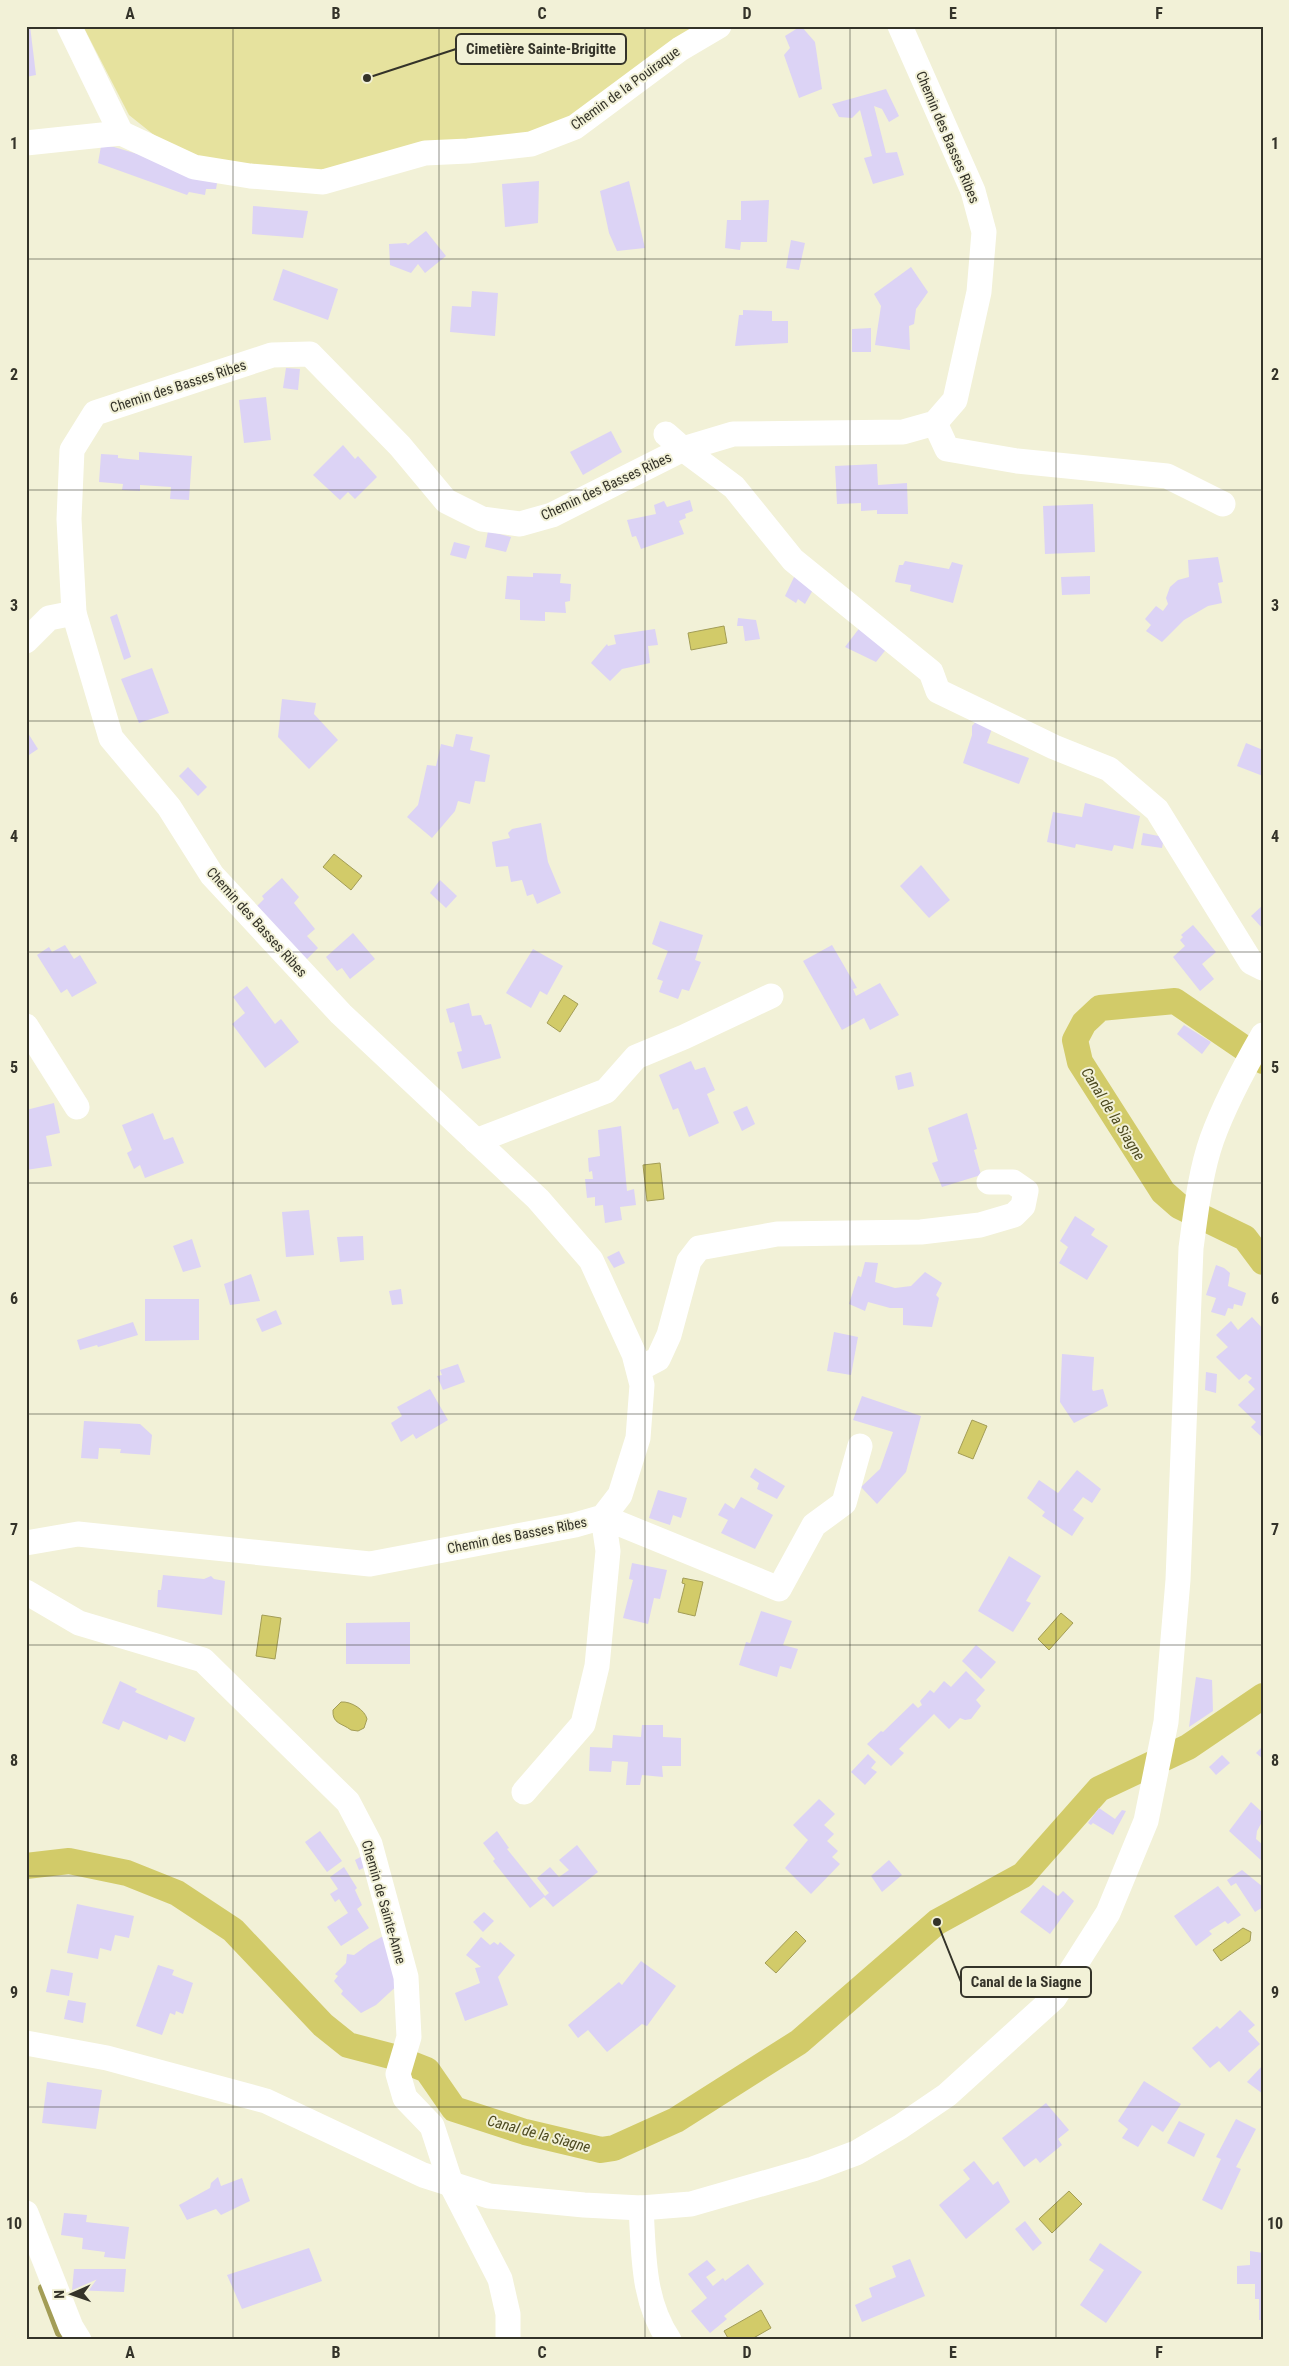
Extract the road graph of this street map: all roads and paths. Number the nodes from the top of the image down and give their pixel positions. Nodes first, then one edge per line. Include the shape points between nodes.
1 (69, 26) edge
2 (719, 26) edge
3 (900, 26) edge
4 (121, 133) junction
5 (26, 143) edge
6 (935, 423) junction
7 (675, 441) junction
8 (1223, 504) dead end
9 (74, 613) junction
10 (26, 641) edge
11 (1263, 968) edge
12 (771, 996) dead end
13 (26, 1026) edge
14 (1263, 1035) edge
15 (76, 1107) dead end
16 (476, 1140) junction
17 (989, 1182) dead end
18 (639, 1369) junction
19 (860, 1446) dead end
20 (603, 1517) junction
21 (26, 1543) edge
22 (26, 1592) edge
23 (524, 1792) dead end
24 (26, 2043) edge
25 (452, 2184) junction
26 (641, 2208) junction
27 (26, 2214) edge
28 (79, 2340) edge
29 (508, 2340) edge
30 (669, 2340) edge

1 - 4 street
2 - 4 street, Chemin de la Pouiraque via 680,49 575,127 530,144 468,152 425,153 323,182 194,167
3 - 6 street, Chemin des Basses Ribes via 973,191 984,232 978,292 956,400
4 - 5 street
6 - 7 street, Chemin des Basses Ribes via 903,432 733,434
6 - 8 street via 947,449 1018,462 1167,476
7 - 9 street, Chemin des Basses Ribes via 552,515 520,524 482,519 446,502 400,446 310,354 272,355 95,413 72,450 68,519
7 - 11 street via 734,487 793,560 931,672 938,691 1109,769 1157,810 1251,962
9 - 10 street via 49,618
9 - 16 street, Chemin des Basses Ribes via 111,738 169,807 212,875 341,1014
12 - 16 street via 636,1057 606,1091
13 - 15 street
14 - 26 street via 1212,1140 1198,1196 1191,1248 1178,1580 1166,1722 1146,1821 1108,1913 1054,1998 947,2095 900,2127 856,2153 813,2170 691,2204
16 - 18 street, Chemin des Basses Ribes via 538,1198 591,1260 623,1326
17 - 18 street via 1013,1182 1026,1191 1023,1206 1014,1215 980,1225 902,1233 777,1234 699,1248 689,1261 669,1335 658,1359
18 - 20 street, Chemin des Basses Ribes via 642,1385 638,1438 620,1495
19 - 20 street via 844,1503 814,1525 779,1589
20 - 21 street, Chemin des Basses Ribes via 370,1564 78,1534
20 - 23 street via 608,1551 598,1666 583,1724
22 - 25 street, Chemin de Sainte-Anne via 79,1623 203,1660 348,1802 370,1844 406,1977 409,2037 398,2074 405,2098 432,2126
24 - 25 street via 107,2058 266,2101 423,2175
25 - 26 street via 489,2196
25 - 29 street, Chemin de Sainte-Anne via 500,2279 508,2314
26 - 30 street via 645,2283 661,2328
27 - 28 street

